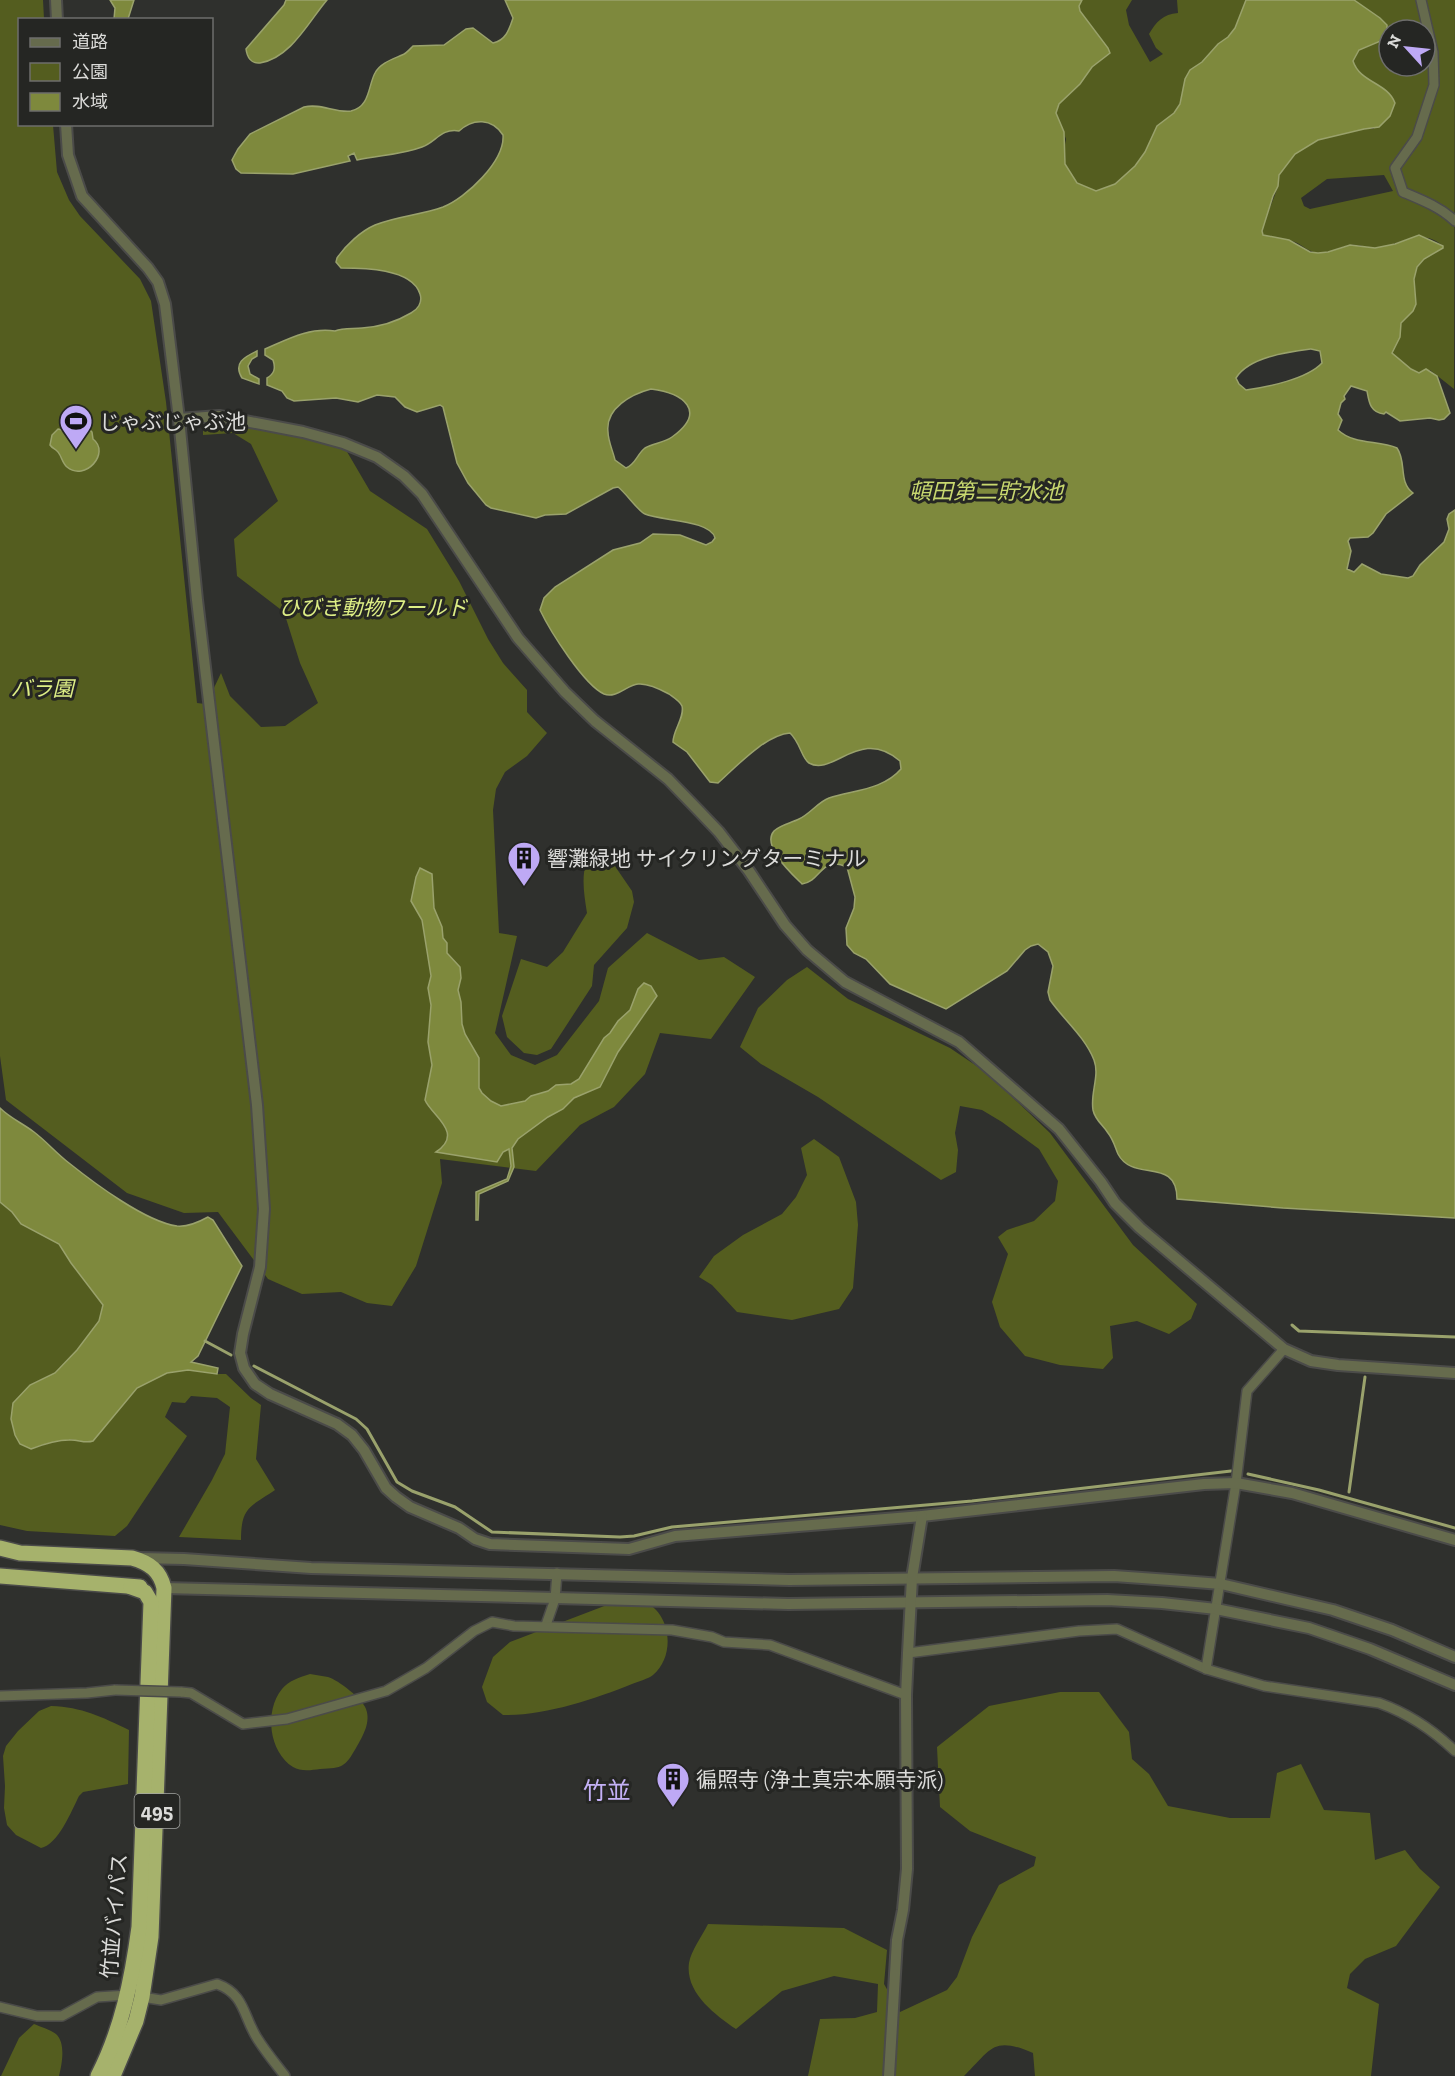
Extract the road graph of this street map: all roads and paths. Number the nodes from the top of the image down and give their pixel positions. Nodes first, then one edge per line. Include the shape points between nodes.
1 (56, 0) edge
2 (1420, 0) edge
3 (57, 18) edge
4 (66, 126) edge
5 (1455, 221) edge
6 (179, 419) junction
7 (1284, 1349) junction
8 (1455, 1373) edge
9 (1236, 1483) junction
10 (922, 1516) junction
11 (1455, 1540) edge
12 (0, 1548) edge
13 (132, 1558) junction
14 (170, 1559) junction
15 (158, 1571) junction
16 (557, 1573) junction
17 (0, 1576) edge
18 (912, 1578) junction
19 (1221, 1584) junction
20 (158, 1595) junction
21 (555, 1599) junction
22 (911, 1603) junction
23 (1216, 1609) junction
24 (546, 1625) junction
25 (908, 1653) junction
26 (1455, 1656) edge
27 (1206, 1669) junction
28 (1455, 1685) edge
29 (906, 1695) junction
30 (0, 1696) edge
31 (1455, 1751) edge
32 (135, 1996) junction
33 (0, 2007) edge
34 (98, 2076) edge
35 (114, 2076) edge
36 (285, 2076) edge
37 (889, 2076) edge

1 - 3 street
2 - 5 street via 1433,52 1434,85 1418,138 1395,168 1403,192 1431,204
4 - 6 street via 68,155 82,196 158,282 165,304
6 - 7 street via 219,416 303,432 376,457 404,476 422,494 518,638 595,721 668,779 719,832 807,950 845,982 959,1042 1059,1129 1115,1203 1140,1228
6 - 10 street via 196,600 257,1105 264,1209 260,1267 240,1353 244,1368 255,1384 270,1394 337,1424 352,1435 396,1497 490,1544 629,1549 675,1536
7 - 8 street via 1311,1361 1338,1365
7 - 9 street via 1247,1391
9 - 10 street
9 - 11 street via 1292,1493
9 - 19 street
10 - 18 street
12 - 13 highway via 20,1553
13 - 14 street
13 - 15 highway
14 - 15 street
14 - 16 street via 311,1568
15 - 20 highway, 竹並バイパス / 495
16 - 18 street via 789,1580
16 - 21 street
17 - 20 highway via 131,1587
18 - 19 street via 1114,1576
18 - 22 street
19 - 23 street
19 - 26 street via 1334,1610
20 - 21 street via 183,1589
20 - 32 highway, 竹並バイパス / 495 via 155,1887 151,1937
21 - 22 street
21 - 24 street
22 - 23 street via 1107,1599
22 - 25 street
23 - 27 street
23 - 28 street via 1308,1628
24 - 29 street via 672,1629 724,1642 770,1644
24 - 30 street, bridge via 492,1622 386,1691 287,1719 243,1724 191,1693 181,1692 115,1690
25 - 27 street via 1118,1629
25 - 29 street
27 - 31 street via 1264,1686 1379,1703 1410,1717
29 - 37 street via 907,1869 897,1940
32 - 33 street via 97,1997 62,2016 38,2016
32 - 34 highway, 竹並バイパス / 495
32 - 35 highway, 竹並バイパス / 495 via 126,2048
32 - 36 street via 161,2000 217,1984 225,1987 235,1994 256,2037

